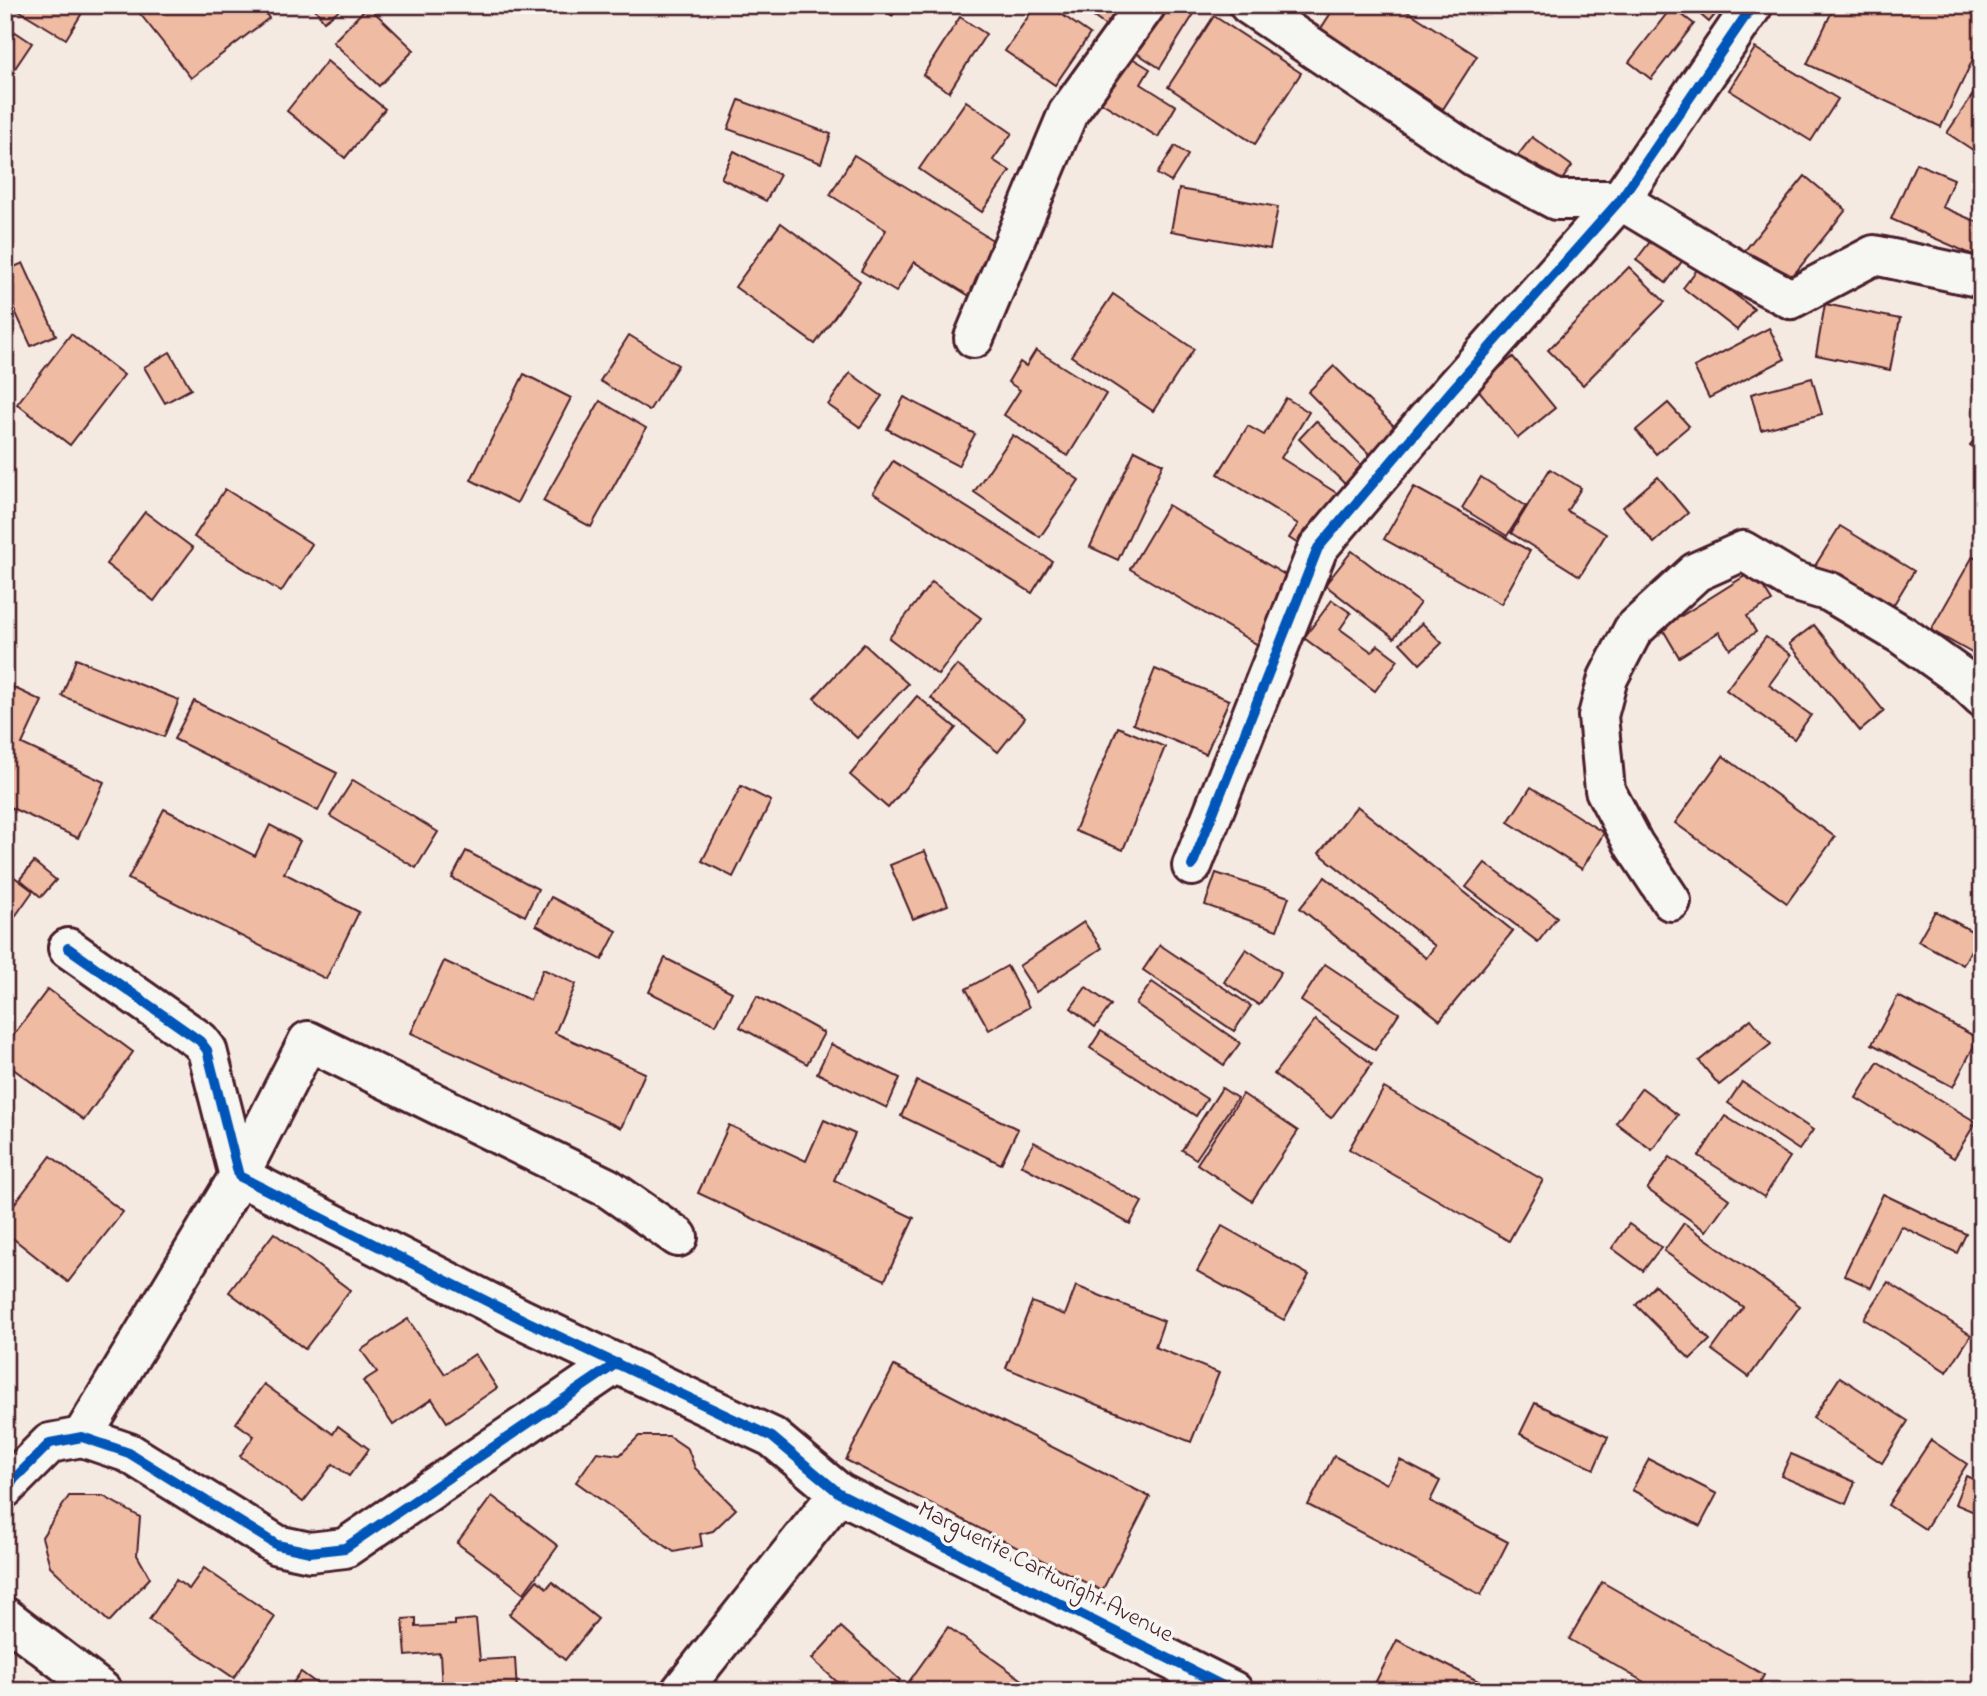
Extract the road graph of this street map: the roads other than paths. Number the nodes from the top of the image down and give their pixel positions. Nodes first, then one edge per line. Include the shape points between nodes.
1 (1146, 5) edge
2 (1249, 5) edge
3 (1753, 5) edge
4 (1620, 201) junction
5 (1982, 278) edge
6 (974, 338) dead end
7 (1982, 697) edge
8 (1192, 866) dead end
9 (1671, 901) dead end
10 (68, 948) dead end
11 (239, 1176) junction
12 (678, 1237) dead end
13 (617, 1363) junction
14 (82, 1437) junction
15 (5, 1488) edge
16 (839, 1493) junction
17 (5, 1617) edge
18 (102, 1691) edge
19 (681, 1691) edge
20 (1233, 1691) edge

1 - 6 street via 1068,113
2 - 4 street via 1475,158 1556,200
3 - 4 street
4 - 5 street via 1791,299 1874,255
4 - 8 street via 1318,548
7 - 9 street via 1902,635 1830,592 1793,581 1743,551 1696,572 1633,630 1608,678 1598,716 1605,790
10 - 11 street via 207,1050
11 - 12 street via 307,1041 608,1188
11 - 13 street, Marguerite Cartwright Avenue
11 - 14 street
13 - 14 street via 345,1548 310,1552 277,1545 129,1453
13 - 16 street, Marguerite Cartwright Avenue via 772,1437
14 - 15 street via 50,1443
16 - 19 street
16 - 20 street, Marguerite Cartwright Avenue
17 - 18 street

